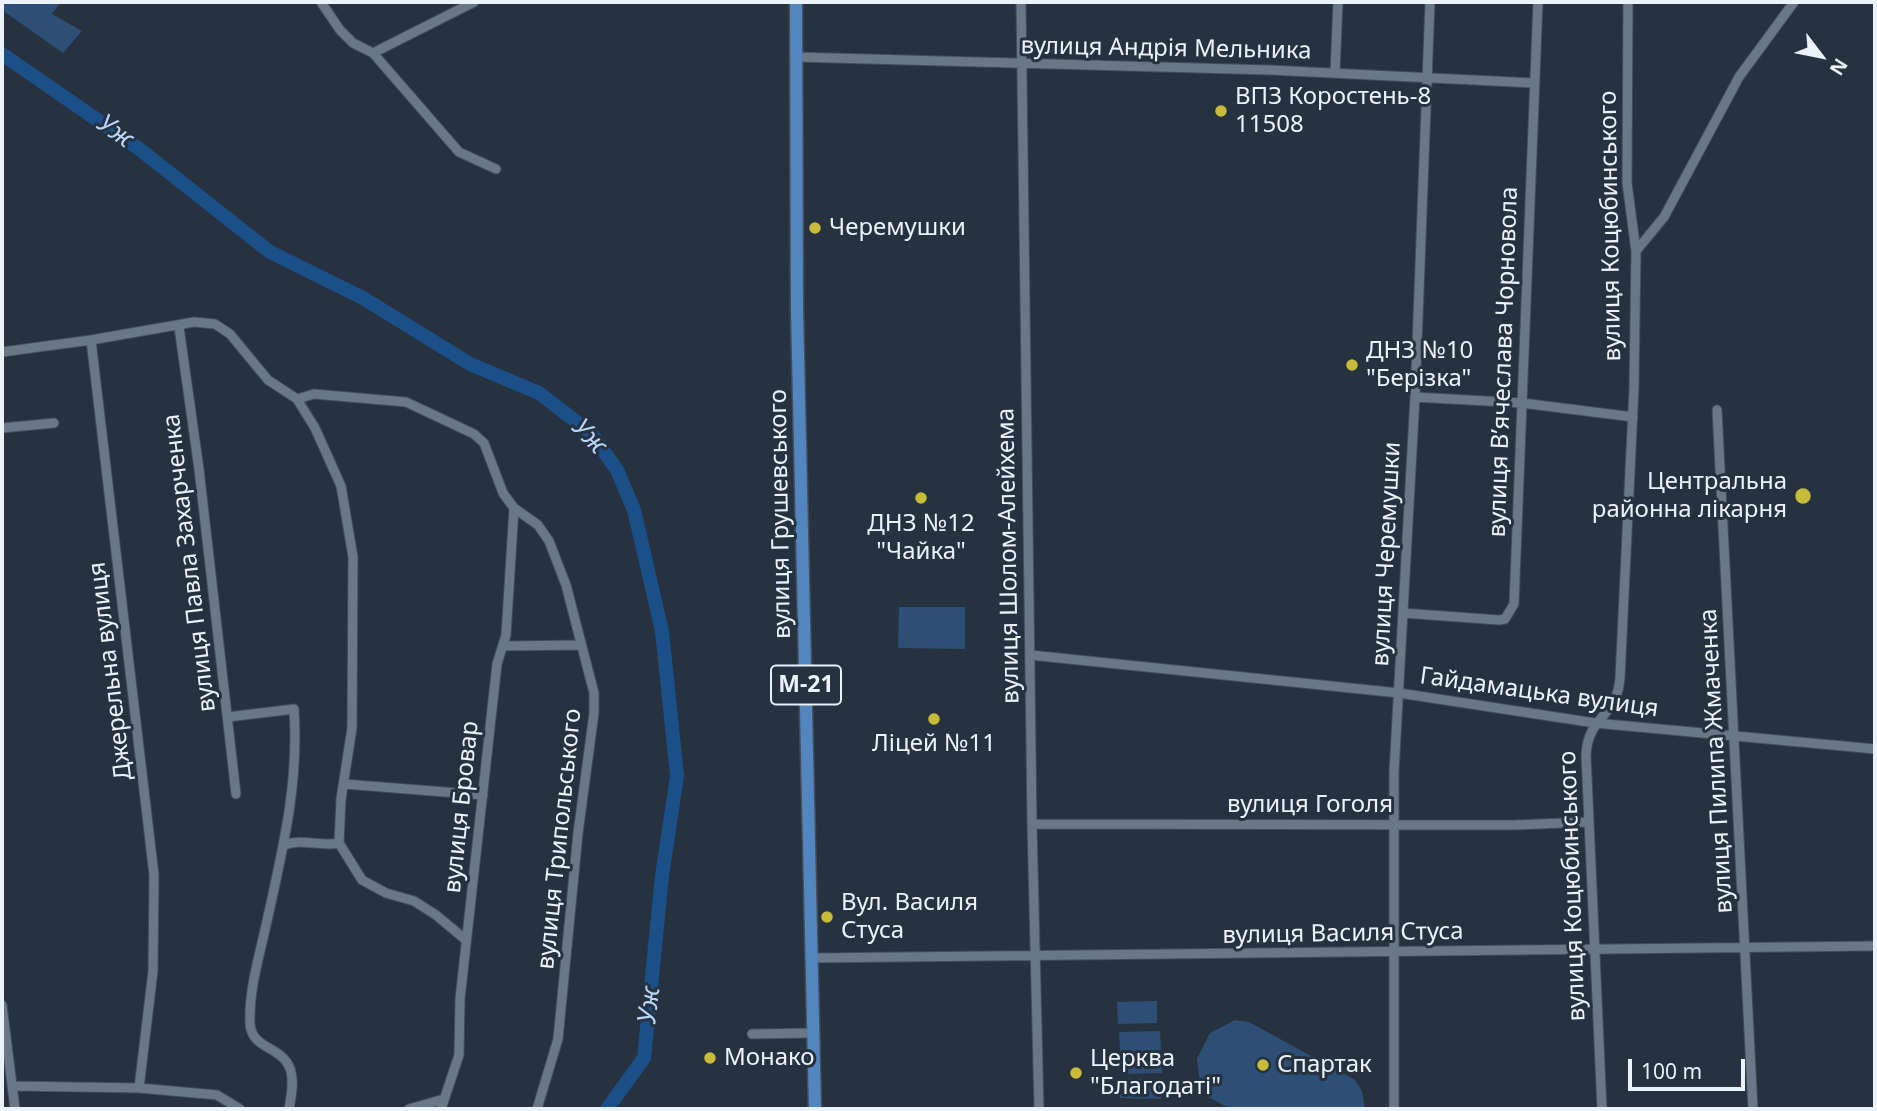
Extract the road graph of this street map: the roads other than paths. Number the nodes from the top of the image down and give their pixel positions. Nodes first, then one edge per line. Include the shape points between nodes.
1 (321, 2) edge
2 (474, 2) edge
3 (796, 2) edge
4 (1021, 2) edge
5 (1338, 2) edge
6 (1430, 2) edge
7 (1538, 2) edge
8 (1628, 2) edge
9 (1794, 2) edge
10 (373, 53) junction
11 (796, 57) junction
12 (1022, 65) junction
13 (1335, 73) junction
14 (1427, 78) junction
15 (1534, 83) junction
16 (496, 169) dead end
17 (1636, 251) junction
18 (179, 327) junction
19 (92, 340) junction
20 (2, 352) edge
21 (1415, 397) junction
22 (297, 399) junction
23 (1522, 403) junction
24 (1717, 410) dead end
25 (1633, 417) junction
26 (54, 423) dead end
27 (2, 428) edge
28 (514, 508) junction
29 (1403, 613) junction
30 (581, 645) junction
31 (503, 646) junction
32 (1030, 654) junction
33 (1398, 693) junction
34 (228, 717) junction
35 (1595, 723) junction
36 (1736, 737) junction
37 (1875, 749) edge
38 (344, 784) junction
39 (236, 794) dead end
40 (483, 795) junction
41 (1588, 822) junction
42 (1032, 824) junction
43 (1393, 825) junction
44 (339, 843) junction
45 (284, 845) junction
46 (466, 940) junction
47 (1875, 946) edge
48 (1745, 949) junction
49 (1593, 950) junction
50 (1396, 952) junction
51 (1034, 957) junction
52 (811, 958) junction
53 (2, 1005) edge
54 (813, 1033) junction
55 (752, 1034) dead end
56 (5, 1052) edge
57 (12, 1086) junction
58 (139, 1088) junction
59 (444, 1099) junction
60 (15, 1109) edge
61 (240, 1109) edge
62 (289, 1109) edge
63 (409, 1109) edge
64 (442, 1109) edge
65 (537, 1109) edge
66 (815, 1109) edge
67 (1039, 1109) edge
68 (1394, 1109) edge
69 (1602, 1109) edge
70 (1753, 1109) edge

1 - 10 street via 353,43
2 - 10 street
3 - 11 highway, вулиця Грушевського / М-21
4 - 12 street, вулиця Шолом-Алейхема
5 - 13 street
6 - 14 street, вулиця Черемушки
7 - 15 street, вулиця Вʼячеслава Чорновола
8 - 17 street, вулиця Коцюбинського via 1627,183
9 - 17 street via 1739,77 1664,217
10 - 16 street via 459,152
11 - 12 street, вулиця Андрія Мельника
11 - 52 highway, вулиця Грушевського / М-21
12 - 13 street, вулиця Андрія Мельника
12 - 32 street, вулиця Шолом-Алейхема
13 - 14 street, вулиця Андрія Мельника
14 - 15 street, вулиця Андрія Мельника
14 - 21 street, вулиця Черемушки
15 - 23 street, вулиця Вʼячеслава Чорновола
17 - 25 street, вулиця Коцюбинського
18 - 19 street
18 - 22 street via 205,322 223,328 268,380
18 - 34 street, вулиця Павла Захарченка
19 - 20 street
19 - 58 street, Джерельна вулиця via 154,875 153,971
21 - 23 street
21 - 29 street, вулиця Черемушки
22 - 28 street via 314,394 418,405 484,443 503,494
22 - 38 street via 316,428 341,486 350,529 355,601 352,728
23 - 25 street
23 - 29 street, вулиця Вʼячеслава Чорновола via 1511,612 1499,620
24 - 36 street, вулиця Пилипа Жмаченка
25 - 35 street, вулиця Коцюбинського via 1619,687 1613,707
26 - 27 street
28 - 30 street, вулиця Трипольського via 538,525 549,541
28 - 31 street, вулиця Бровар
29 - 33 street, вулиця Черемушки
30 - 31 street
30 - 65 street, вулиця Трипольського via 594,693 594,712 558,1040
31 - 40 street, вулиця Бровар via 497,664
32 - 33 street, Гайдамацька вулиця
32 - 42 street, вулиця Шолом-Алейхема
33 - 35 street, Гайдамацька вулиця
33 - 43 street, вулиця Черемушки
34 - 39 street, вулиця Павла Захарченка
34 - 45 street via 294,709 296,763
35 - 36 street, Гайдамацька вулиця
35 - 41 street, вулиця Коцюбинського via 1587,738
36 - 37 street, Гайдамацька вулиця
36 - 48 street, вулиця Пилипа Жмаченка
38 - 40 street
38 - 44 street
40 - 46 street, вулиця Бровар
41 - 43 street, вулиця Гоголя
41 - 49 street, вулиця Коцюбинського
42 - 43 street, вулиця Гоголя
42 - 51 street, вулиця Шолом-Алейхема
43 - 50 street, вулиця Черемушки
44 - 45 street via 325,846 294,841
44 - 46 street via 362,880 414,901
45 - 62 street via 253,984 250,1030 256,1041 288,1063
46 - 59 street, вулиця Бровар via 459,1055
47 - 48 street, вулиця Василя Стуса
48 - 49 street, вулиця Василя Стуса
48 - 70 street, вулиця Пилипа Жмаченка
49 - 50 street, вулиця Василя Стуса
49 - 69 street, вулиця Коцюбинського
50 - 51 street, вулиця Василя Стуса
50 - 68 street, вулиця Черемушки
51 - 52 street, вулиця Василя Стуса
51 - 67 street, вулиця Шолом-Алейхема
52 - 54 highway, вулиця Грушевського / М-21
53 - 56 street
54 - 55 street
54 - 66 highway, вулиця Грушевського / М-21
56 - 57 street
57 - 58 street
57 - 60 street
58 - 61 street via 217,1095
59 - 63 street
59 - 64 street, вулиця Бровар

